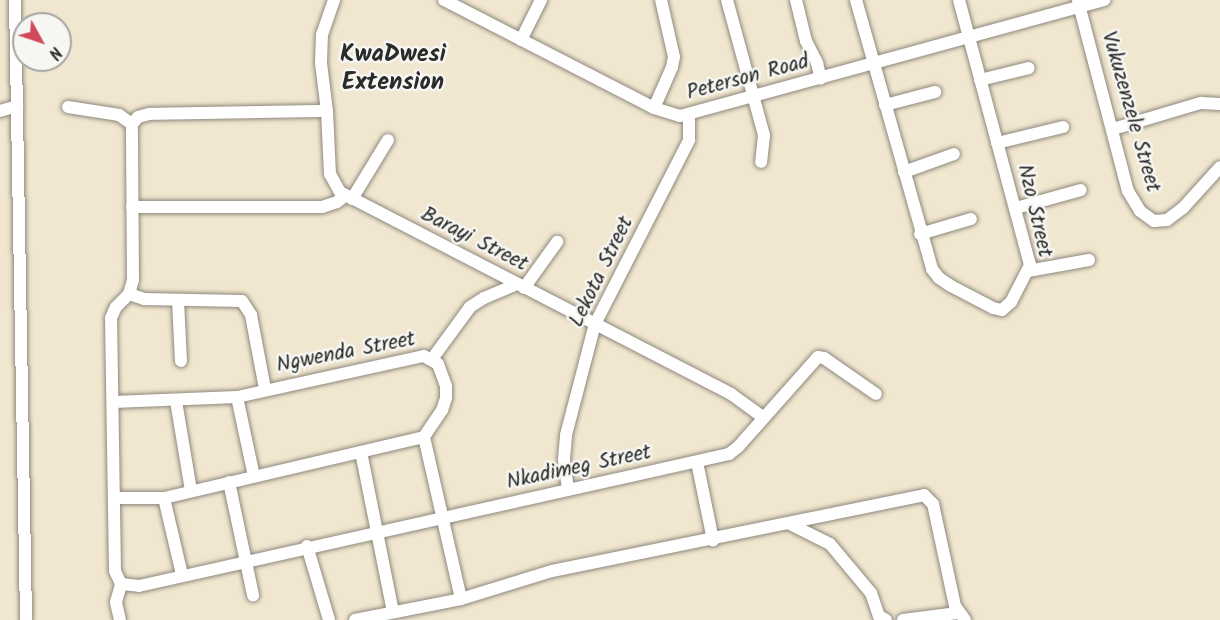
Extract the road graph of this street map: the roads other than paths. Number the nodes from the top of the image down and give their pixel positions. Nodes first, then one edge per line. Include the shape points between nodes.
1 (15, 0) edge
2 (334, 0) edge
3 (444, 0) edge
4 (541, 0) edge
5 (662, 0) edge
6 (727, 0) edge
7 (796, 0) edge
8 (856, 0) edge
9 (959, 0) edge
10 (1104, 0) edge
11 (1079, 4) edge
12 (969, 38) junction
13 (521, 40) junction
14 (874, 65) junction
15 (1029, 68) dead end
16 (821, 79) junction
17 (980, 80) junction
18 (934, 92) dead end
19 (754, 96) junction
20 (1220, 104) edge
21 (885, 105) junction
22 (17, 106) junction
23 (68, 108) dead end
24 (654, 108) junction
25 (0, 111) edge
26 (327, 111) junction
27 (689, 116) junction
28 (132, 124) junction
29 (1063, 127) dead end
30 (1113, 129) junction
31 (388, 140) dead end
32 (997, 143) junction
33 (954, 154) dead end
34 (761, 162) dead end
35 (1220, 167) edge
36 (904, 172) junction
37 (1081, 190) dead end
38 (349, 197) junction
39 (132, 207) junction
40 (1016, 208) junction
41 (971, 219) dead end
42 (920, 234) junction
43 (557, 242) dead end
44 (1089, 260) dead end
45 (1028, 271) junction
46 (521, 286) junction
47 (129, 294) junction
48 (178, 300) junction
49 (594, 324) junction
50 (432, 359) junction
51 (181, 361) dead end
52 (265, 389) junction
53 (876, 394) dead end
54 (237, 396) junction
55 (176, 401) junction
56 (113, 402) junction
57 (763, 417) junction
58 (424, 437) junction
59 (361, 452) junction
60 (697, 462) junction
61 (254, 476) junction
62 (229, 482) junction
63 (568, 489) junction
64 (191, 491) junction
65 (114, 498) junction
66 (164, 498) junction
67 (442, 518) junction
68 (790, 524) junction
69 (376, 532) junction
70 (713, 540) junction
71 (307, 546) junction
72 (246, 561) junction
73 (182, 575) junction
74 (121, 584) junction
75 (253, 595) dead end
76 (461, 599) junction
77 (393, 612) junction
78 (961, 616) edge
79 (26, 620) edge
80 (120, 620) edge
81 (330, 620) edge
82 (356, 620) edge
83 (886, 620) edge
84 (903, 620) edge

1 - 22 street
2 - 26 street via 322,34
3 - 13 street, Peterson Road
4 - 13 street
5 - 24 street via 674,57
6 - 19 street
7 - 16 street
8 - 14 street, Nzo Street
9 - 12 street, Nzo Street
10 - 11 street, Peterson Road
11 - 12 street, Peterson Road
11 - 30 street, Vukuzenzele Street
12 - 14 street, Peterson Road
12 - 17 street, Nzo Street
13 - 24 street, Peterson Road
14 - 16 street, Peterson Road
14 - 21 street, Nzo Street
15 - 17 street
16 - 19 street, Peterson Road
17 - 32 street, Nzo Street
18 - 21 street
19 - 27 street, Peterson Road
19 - 34 street via 765,141
20 - 30 street via 1201,103
21 - 36 street, Nzo Street
22 - 25 street
22 - 79 street
23 - 28 street via 118,115
24 - 27 street, Peterson Road via 669,115
26 - 28 street via 149,114
26 - 38 street via 330,174 336,188
27 - 49 street, Lekota Street via 689,140
28 - 39 street
29 - 32 street
30 - 35 street, Vukuzenzele Street via 1128,191 1149,218 1162,222 1176,214
31 - 38 street
32 - 40 street, Nzo Street
33 - 36 street
36 - 42 street, Nzo Street
37 - 40 street
38 - 39 street via 322,207
38 - 46 street, Barayi Street
39 - 47 street via 133,280
40 - 45 street, Nzo Street via 1029,260
41 - 42 street
42 - 45 street, Nzo Street via 935,274 993,308 1002,310 1009,306
43 - 46 street
44 - 45 street
46 - 49 street, Barayi Street
46 - 50 street via 470,307
47 - 48 street via 144,299
47 - 56 street via 111,318
48 - 51 street
48 - 52 street via 237,299 245,304 254,327
49 - 57 street, Barayi Street via 730,394
49 - 63 street, Lekota Street via 566,435
50 - 52 street, Ngwenda Street via 411,357
50 - 58 street, Ngwenda Street via 443,373 446,398
52 - 54 street, Ngwenda Street
53 - 57 street, Nkadimeg Street via 818,357
54 - 55 street, Ngwenda Street
54 - 61 street
55 - 56 street, Ngwenda Street
55 - 64 street
56 - 65 street
57 - 60 street, Nkadimeg Street via 734,451
58 - 59 street
58 - 67 street
59 - 61 street
59 - 69 street
60 - 63 street, Nkadimeg Street
60 - 70 street
61 - 62 street
62 - 64 street
62 - 72 street
63 - 67 street, Nkadimeg Street
64 - 66 street
65 - 66 street
65 - 74 street via 116,577
66 - 73 street
67 - 69 street, Nkadimeg Street
67 - 76 street
68 - 70 street
68 - 78 street via 924,495 933,504
68 - 83 street via 830,544 871,593 879,616
69 - 71 street, Nkadimeg Street
69 - 77 street
70 - 76 street via 552,571
71 - 72 street, Nkadimeg Street
71 - 81 street
72 - 73 street, Nkadimeg Street
72 - 75 street
73 - 74 street, Nkadimeg Street via 139,586
74 - 80 street via 116,602
76 - 77 street
77 - 82 street
78 - 84 street

